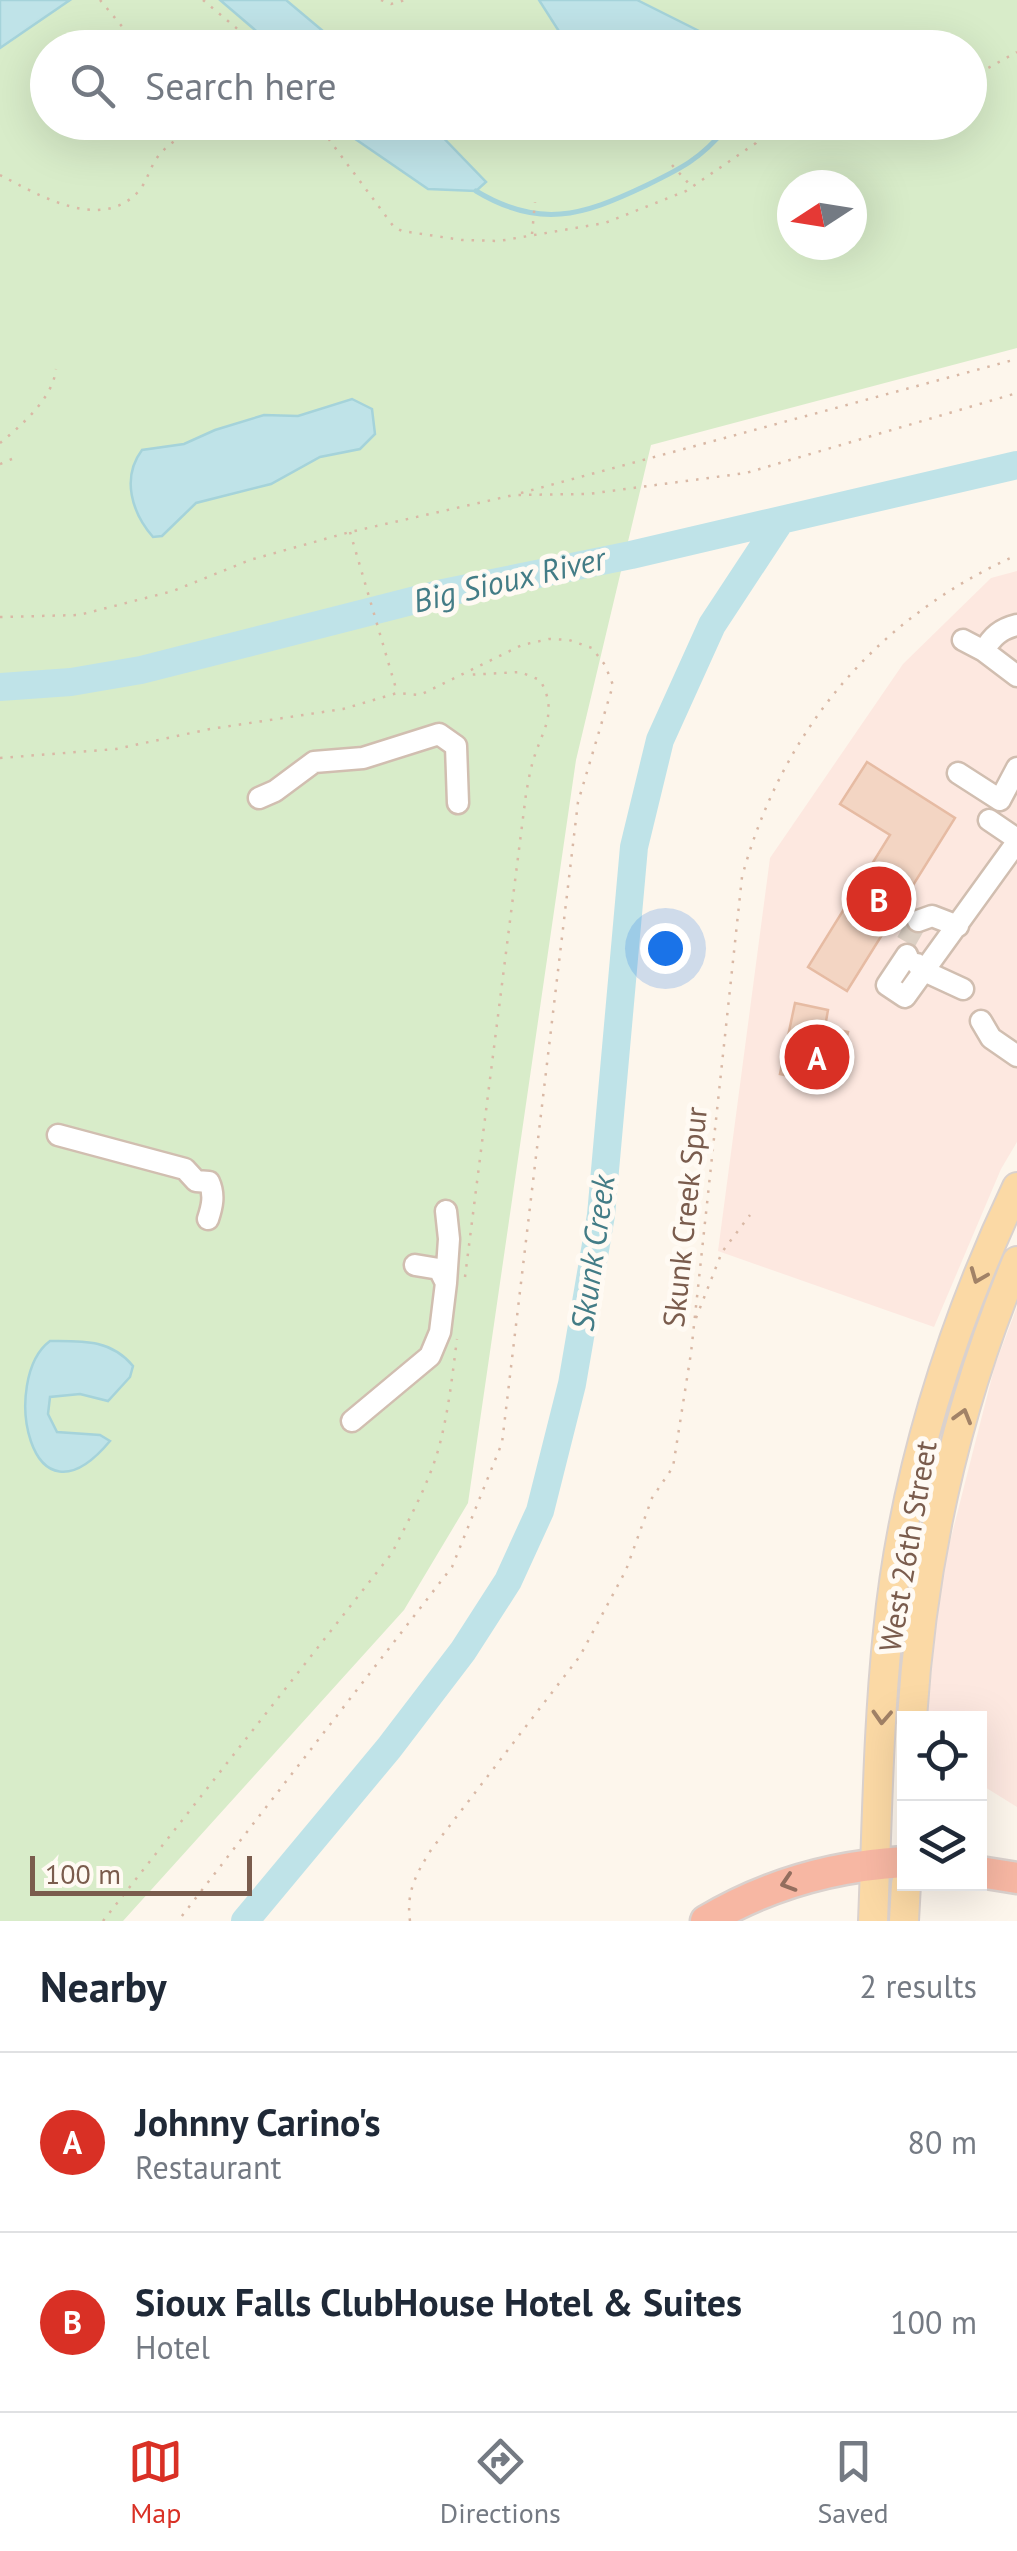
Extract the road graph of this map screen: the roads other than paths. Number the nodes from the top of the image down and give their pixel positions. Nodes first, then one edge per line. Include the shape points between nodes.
1 (1017, 625) edge
2 (962, 640) dead end
3 (984, 651) junction
4 (1017, 676) edge
5 (1017, 768) edge
6 (958, 774) dead end
7 (259, 798) dead end
8 (458, 802) dead end
9 (989, 820) dead end
10 (1017, 841) edge
11 (918, 921) dead end
12 (958, 926) junction
13 (924, 971) junction
14 (963, 989) dead end
15 (981, 1021) dead end
16 (1017, 1056) edge
17 (58, 1135) dead end
18 (1017, 1187) edge
19 (446, 1210) dead end
20 (208, 1219) dead end
21 (1017, 1261) edge
22 (415, 1265) dead end
23 (455, 1286) junction
24 (352, 1422) dead end
25 (912, 1711) edge
26 (890, 1863) edge
27 (987, 1873) edge
28 (1017, 1878) edge
29 (906, 1891) edge
30 (706, 1921) edge
31 (873, 1921) edge
32 (904, 1921) edge

1 - 3 lane via 1004,628
2 - 3 lane
3 - 4 lane
5 - 6 lane via 1000,800
7 - 8 lane via 314,762 364,758 439,734 456,746
9 - 10 lane
10 - 12 lane
11 - 12 lane via 932,916
12 - 13 lane
13 - 13 lane via 906,997 887,984 906,948
13 - 14 lane
15 - 16 lane via 991,1038
17 - 20 lane via 185,1168 212,1190
18 -> 26 main road, West 26th Street via 956,1334 902,1537 888,1629
19 - 23 lane
25 -> 21 main road, West 26th Street via 918,1632 943,1494 980,1360
22 - 23 lane via 439,1269
23 - 24 lane via 430,1356
26 -> 30 highway via 777,1886
26 - 31 main road, West 26th Street
27 - 28 highway
29 - 32 main road

